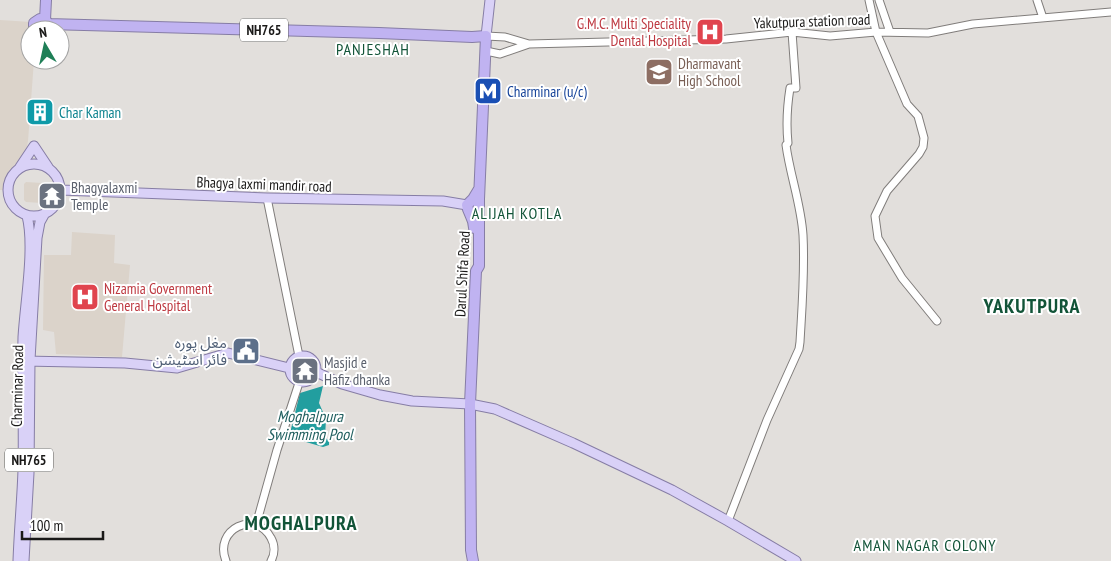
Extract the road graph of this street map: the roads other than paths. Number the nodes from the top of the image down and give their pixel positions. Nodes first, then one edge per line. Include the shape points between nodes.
1 (40, 0) edge
2 (46, 0) edge
3 (486, 0) edge
4 (490, 0) edge
5 (869, 0) edge
6 (879, 0) edge
7 (1037, 0) edge
8 (883, 12) junction
9 (1111, 12) edge
10 (872, 14) junction
11 (1043, 18) junction
12 (45, 20) edge
13 (46, 20) edge
14 (70, 24) edge
15 (792, 32) junction
16 (876, 32) junction
17 (890, 32) junction
18 (486, 33) junction
19 (472, 37) junction
20 (529, 44) junction
21 (486, 51) junction
22 (48, 168) junction
23 (18, 169) junction
24 (480, 187) junction
25 (61, 190) junction
26 (267, 198) junction
27 (470, 202) junction
28 (45, 213) junction
29 (27, 216) junction
30 (476, 271) junction
31 (937, 321) dead end
32 (299, 356) junction
33 (26, 360) junction
34 (289, 368) junction
35 (316, 372) junction
36 (299, 382) junction
37 (470, 404) junction
38 (728, 521) junction
39 (256, 525) junction
40 (471, 550) junction
41 (18, 561) edge
42 (24, 561) edge
43 (226, 561) edge
44 (271, 561) edge
45 (468, 561) edge
46 (473, 561) edge
47 (796, 561) edge

1 - 12 highway
2 - 13 highway
3 - 18 main road
4 - 18 main road, Darul Shifa Road
5 - 10 street
6 - 8 street
7 - 11 street
8 - 10 street
8 - 17 street
9 - 11 street, Yakutpura station road
10 - 16 street
11 - 17 street, Yakutpura station road via 973,24 928,33
14 - 19 highway, NH765
15 - 16 street, Yakutpura station road via 830,36
15 - 20 street, Yakutpura station road via 726,39
15 - 38 street via 796,88 790,88 786,145 803,235 800,342
16 - 17 street, Yakutpura station road
16 - 31 street via 907,104 918,116 924,138 919,154 887,191 876,216 878,238 902,278
18 - 19 highway, NH765
18 - 20 street
18 - 21 highway, Darul Shifa Road
19 - 21 highway
20 - 21 street, Yakutpura station road via 500,54
21 - 24 highway, Darul Shifa Road
22 - 23 main road via 32,164
22 - 23 main road via 34,146
22 - 25 main road via 56,176
23 - 29 main road via 12,177 9,198
24 - 27 highway
24 - 30 highway, Darul Shifa Road via 479,266
25 - 26 main road, Bhagya laxmi mandir road
25 - 28 main road via 54,208
26 - 27 main road, Bhagya laxmi mandir road
26 - 32 street
27 - 30 highway via 468,210 474,220
28 - 29 main road
28 - 33 main road, Charminar Road via 37,238
29 - 33 main road, Charminar Road
30 - 37 highway, Darul Shifa Road
32 - 34 main road
32 - 35 main road via 314,361
33 - 34 main road via 178,368 228,353
33 - 41 main road, Charminar Road / NH765
33 - 42 main road, Charminar Road / NH765 via 30,472
34 - 36 main road via 292,378
35 - 36 main road via 311,380
35 - 37 main road via 380,396 412,402
36 - 39 street
37 - 38 main road via 496,409 573,443 672,490
37 - 40 highway, Darul Shifa Road
38 - 47 main road
39 - 43 street via 242,525 230,533 224,546
39 - 44 street via 273,541
40 - 45 highway, Darul Shifa Road
40 - 46 highway, Darul Shifa Road

